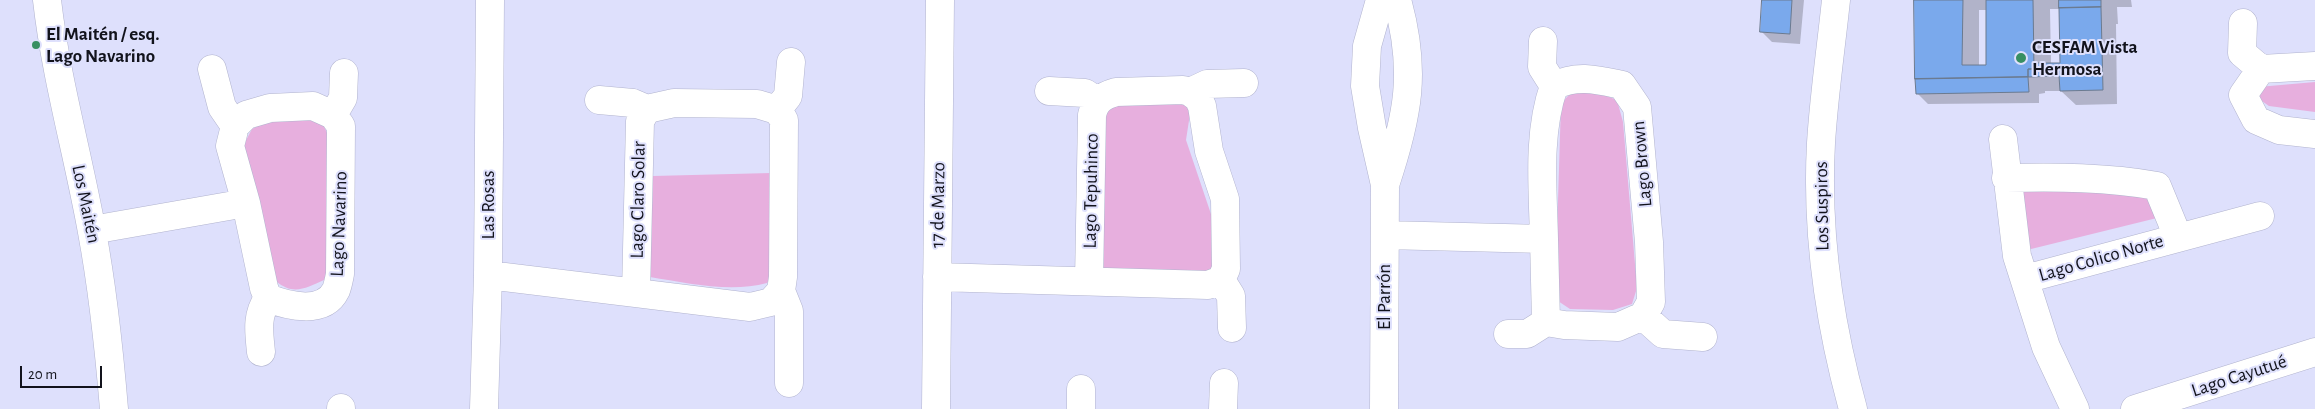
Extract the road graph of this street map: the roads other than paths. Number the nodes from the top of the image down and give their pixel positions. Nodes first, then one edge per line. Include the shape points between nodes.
1 (47, 0) edge
2 (490, 0) edge
3 (940, 0) edge
4 (1380, 0) edge
5 (1397, 0) edge
6 (1836, 0) edge
7 (2244, 23) dead end
8 (1543, 41) dead end
9 (791, 62) dead end
10 (2315, 66) edge
11 (2261, 68) junction
12 (212, 69) dead end
13 (344, 73) dead end
14 (1244, 83) dead end
15 (1554, 86) junction
16 (1049, 91) dead end
17 (1190, 92) junction
18 (599, 100) dead end
19 (1097, 101) junction
20 (648, 109) junction
21 (778, 110) junction
22 (333, 115) junction
23 (235, 126) junction
24 (2315, 134) edge
25 (2003, 139) dead end
26 (2006, 178) junction
27 (1385, 185) junction
28 (246, 203) junction
29 (2260, 216) dead end
30 (92, 230) junction
31 (1385, 235) junction
32 (2178, 237) junction
33 (1544, 239) junction
34 (488, 275) junction
35 (938, 277) junction
36 (2025, 279) junction
37 (1221, 280) junction
38 (1089, 282) junction
39 (780, 291) junction
40 (636, 293) junction
41 (268, 298) junction
42 (1643, 316) junction
43 (1546, 322) junction
44 (1232, 328) dead end
45 (1508, 334) dead end
46 (1703, 337) dead end
47 (261, 352) dead end
48 (2315, 352) edge
49 (789, 383) dead end
50 (114, 409) edge
51 (484, 409) edge
52 (936, 409) edge
53 (1384, 409) edge
54 (1854, 409) edge
55 (2075, 409) edge
56 (2135, 409) edge

1 - 30 street, Los Maitén via 62,94
2 - 34 street, Las Rosas
3 - 35 street, 17 de Marzo
4 - 27 street, El Parrón via 1367,46 1365,86
5 - 27 street, El Parrón via 1406,40 1410,85 1402,132
6 - 54 street, Los Suspiros via 1822,136 1820,208 1828,297
7 - 11 street via 2242,53
8 - 15 street via 1542,67
9 - 21 street via 788,96
10 - 11 street
11 - 24 street via 2244,95 2256,120 2279,130
12 - 23 street via 222,107
13 - 22 street via 343,98
14 - 17 street via 1207,84
15 - 33 street via 1543,138
15 - 42 street, Lago Brown via 1566,80 1589,78 1622,85 1637,107 1651,302
16 - 19 street via 1085,93
17 - 19 street via 1116,92
17 - 37 street via 1202,106 1209,151 1225,199 1226,270
18 - 20 street via 633,103
19 - 38 street, Lago Tepuhinco via 1092,115
20 - 21 street via 674,103 757,104
20 - 40 street, Lago Claro Solar via 640,121
21 - 39 street via 784,120 783,277
22 - 23 street via 313,106 270,108 246,115
22 - 41 street, Lago Navarino via 341,126 340,274 336,290 328,299 311,306 288,306
23 - 28 street via 230,146
25 - 26 street, Lago Colico Norte
26 - 32 street, Lago Colico Norte via 2068,177 2124,180 2157,186
26 - 36 street, Lago Colico Norte via 2017,256
27 - 31 street, El Parrón
28 - 30 street
28 - 41 street
29 - 32 street, Lago Colico Norte
30 - 50 street, Los Maitén via 108,332
31 - 33 street
31 - 53 street, El Parrón
32 - 36 street, Lago Colico Norte
33 - 43 street
34 - 40 street
34 - 51 street, Las Rosas
35 - 38 street
35 - 52 street, 17 de Marzo
36 - 55 street, Lago Colico Norte via 2046,347
37 - 38 street via 1208,285
37 - 44 street via 1230,296
39 - 40 street via 770,302 750,307
39 - 49 street via 789,311
41 - 47 street via 259,317
42 - 43 street via 1618,327
42 - 46 street via 1663,334
43 - 45 street via 1527,334
48 - 56 street, Lago Cayutué

